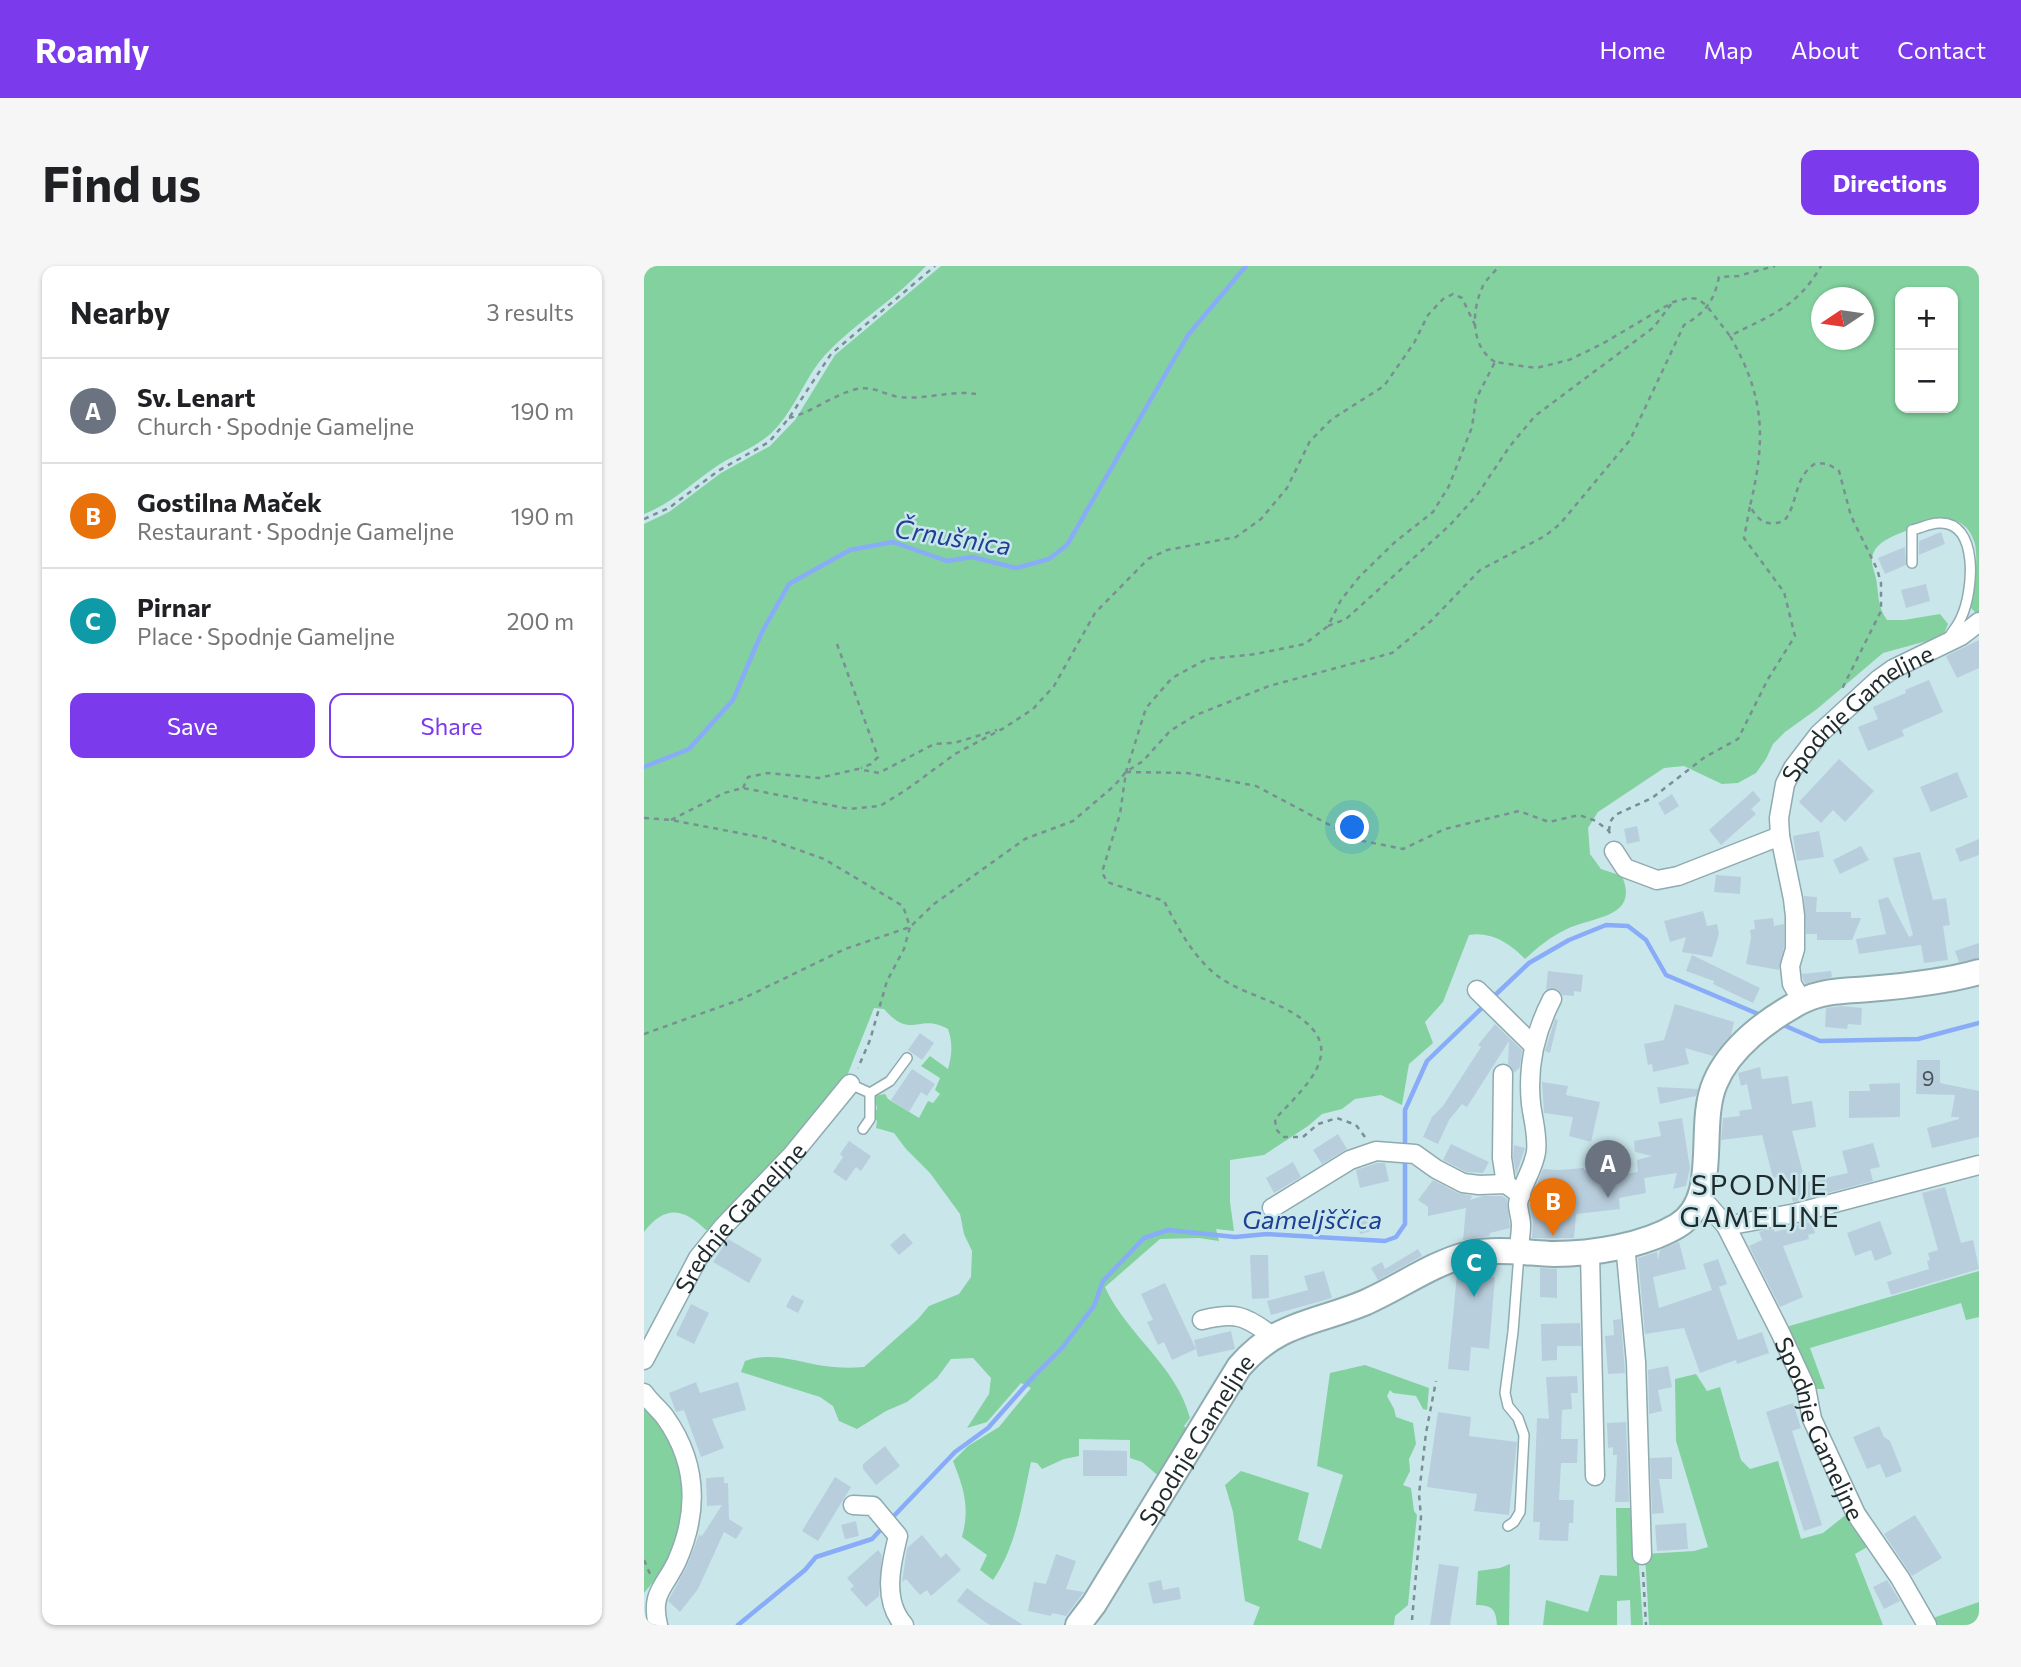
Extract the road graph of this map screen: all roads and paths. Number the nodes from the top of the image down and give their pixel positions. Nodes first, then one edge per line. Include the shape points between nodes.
1 (935, 266) edge
2 (1499, 266) edge
3 (1775, 266) edge
4 (1821, 266) edge
5 (1672, 302) junction
6 (1706, 305) junction
7 (1475, 325) junction
8 (1730, 336) junction
9 (1495, 362) junction
10 (976, 394) dead end
11 (789, 418) junction
12 (1749, 506) junction
13 (644, 519) edge
14 (1912, 563) dead end
15 (1979, 622) edge
16 (1328, 626) junction
17 (837, 644) dead end
18 (1944, 645) junction
19 (1838, 697) dead end
20 (1004, 728) junction
21 (858, 769) junction
22 (1126, 772) junction
23 (743, 788) junction
24 (644, 818) edge
25 (671, 820) junction
26 (1609, 831) junction
27 (1780, 836) junction
28 (1614, 851) joint
29 (910, 927) junction
30 (1979, 972) edge
31 (1480, 993) dead end
32 (1552, 999) dead end
33 (1795, 1006) junction
34 (644, 1034) edge
35 (1533, 1045) junction
36 (907, 1058) dead end
37 (1503, 1074) dead end
38 (850, 1084) junction
39 (870, 1093) junction
40 (863, 1129) dead end
41 (1376, 1151) junction
42 (1979, 1165) edge
43 (1506, 1184) junction
44 (1521, 1195) junction
45 (1701, 1197) junction
46 (1272, 1208) dead end
47 (1726, 1226) junction
48 (1625, 1244) junction
49 (1519, 1252) junction
50 (1590, 1252) junction
51 (1202, 1320) dead end
52 (1272, 1336) junction
53 (644, 1360) edge
54 (1436, 1381) dead end
55 (644, 1393) edge
56 (1595, 1476) dead end
57 (853, 1505) dead end
58 (1508, 1526) dead end
59 (1642, 1555) joint
60 (1412, 1620) dead end
61 (658, 1625) edge
62 (904, 1625) edge
63 (1078, 1625) edge
64 (1646, 1625) edge
65 (1927, 1625) edge

1 - 11 path via 831,354
2 - 7 path via 1482,286
3 - 6 path via 1718,276 1715,297
4 - 8 path via 1793,302
5 - 6 path via 1689,298
5 - 9 path via 1569,360 1536,368
5 - 16 path via 1654,327 1535,416 1450,525 1346,619
6 - 8 path
6 - 22 path via 1684,325 1630,440 1560,524 1480,570 1392,653 1269,686 1196,715 1170,731 1143,761
7 - 9 path via 1485,356
7 - 20 path via 1462,298 1453,294 1443,299 1384,386 1332,419 1310,441 1287,488 1261,519 1237,537 1167,550 1149,559 1095,613 1054,686 1033,709
8 - 12 path via 1745,362 1759,406 1759,452
9 - 16 path via 1476,399 1472,427 1449,486 1433,512 1360,576
10 - 11 path via 956,391 939,397 900,397 877,388 856,389
11 - 13 path via 769,442 718,471 669,508
12 - 19 path via 1760,521 1784,522 1810,467 1828,464 1839,471 1852,516 1877,569 1881,611
12 - 26 path via 1744,538 1784,592 1795,636 1738,740 1705,757 1652,797 1615,815
14 - 18 lane via 1912,530 1949,524 1971,542 1966,604
15 - 18 street, Spodnje Gameljne
16 - 22 path via 1305,644 1207,659 1172,678 1146,708
17 - 21 path via 878,757
18 - 27 street, Spodnje Gameljne via 1893,669 1819,734 1785,784
20 - 21 path via 934,744 878,773
20 - 23 path via 955,754 880,806 850,809
21 - 23 path via 819,778 768,773 748,778
22 - 26 path via 1187,773 1256,786 1358,841 1403,849 1445,830 1519,811 1549,822 1578,815
22 - 29 path via 1073,821 1025,839 953,889
22 - 41 path via 1120,814 1103,862 1107,882 1164,901 1183,937 1210,969 1311,1024 1321,1063 1311,1082 1275,1119 1283,1137 1303,1138 1318,1124 1337,1118 1356,1125
23 - 25 path
24 - 25 path
25 - 29 path via 765,838 824,859 903,906
26 - 28 path
27 - 28 street via 1657,880 1625,868
27 - 33 street, Spodnje Gameljne via 1794,908 1795,949 1790,966
29 - 34 path via 845,949 742,999
29 - 38 path
30 - 33 street via 1917,984 1839,990
31 - 35 street
32 - 35 street
33 - 45 street via 1750,1037 1714,1084 1705,1123
35 - 44 street via 1530,1081 1536,1151
36 - 39 lane via 891,1081
37 - 43 street
38 - 39 lane
38 - 53 street, Srednje Gameljne via 698,1258
39 - 40 lane via 870,1119
41 - 43 street via 1406,1153 1463,1183
41 - 46 street via 1350,1160
42 - 47 street via 1796,1213
43 - 44 street
44 - 49 street
45 - 47 street, Spodnje Gameljne
45 - 48 street, Spodnje Gameljne via 1679,1225
47 - 65 street, Spodnje Gameljne via 1801,1377 1812,1419 1850,1503
48 - 50 street, Spodnje Gameljne
48 - 59 street via 1636,1362
49 - 50 street, Spodnje Gameljne
49 - 52 street, Spodnje Gameljne via 1469,1254 1445,1262 1363,1303
49 - 58 lane via 1505,1392 1524,1435 1520,1512
50 - 56 street
51 - 52 street, Spodnje Gameljne via 1232,1315 1252,1320
52 - 63 street, Spodnje Gameljne via 1239,1367
54 - 60 path via 1419,1494
55 - 61 street via 665,1416 685,1453 693,1493 677,1561 654,1603
57 - 62 street via 873,1506 898,1536 891,1564 892,1599
59 - 64 path

